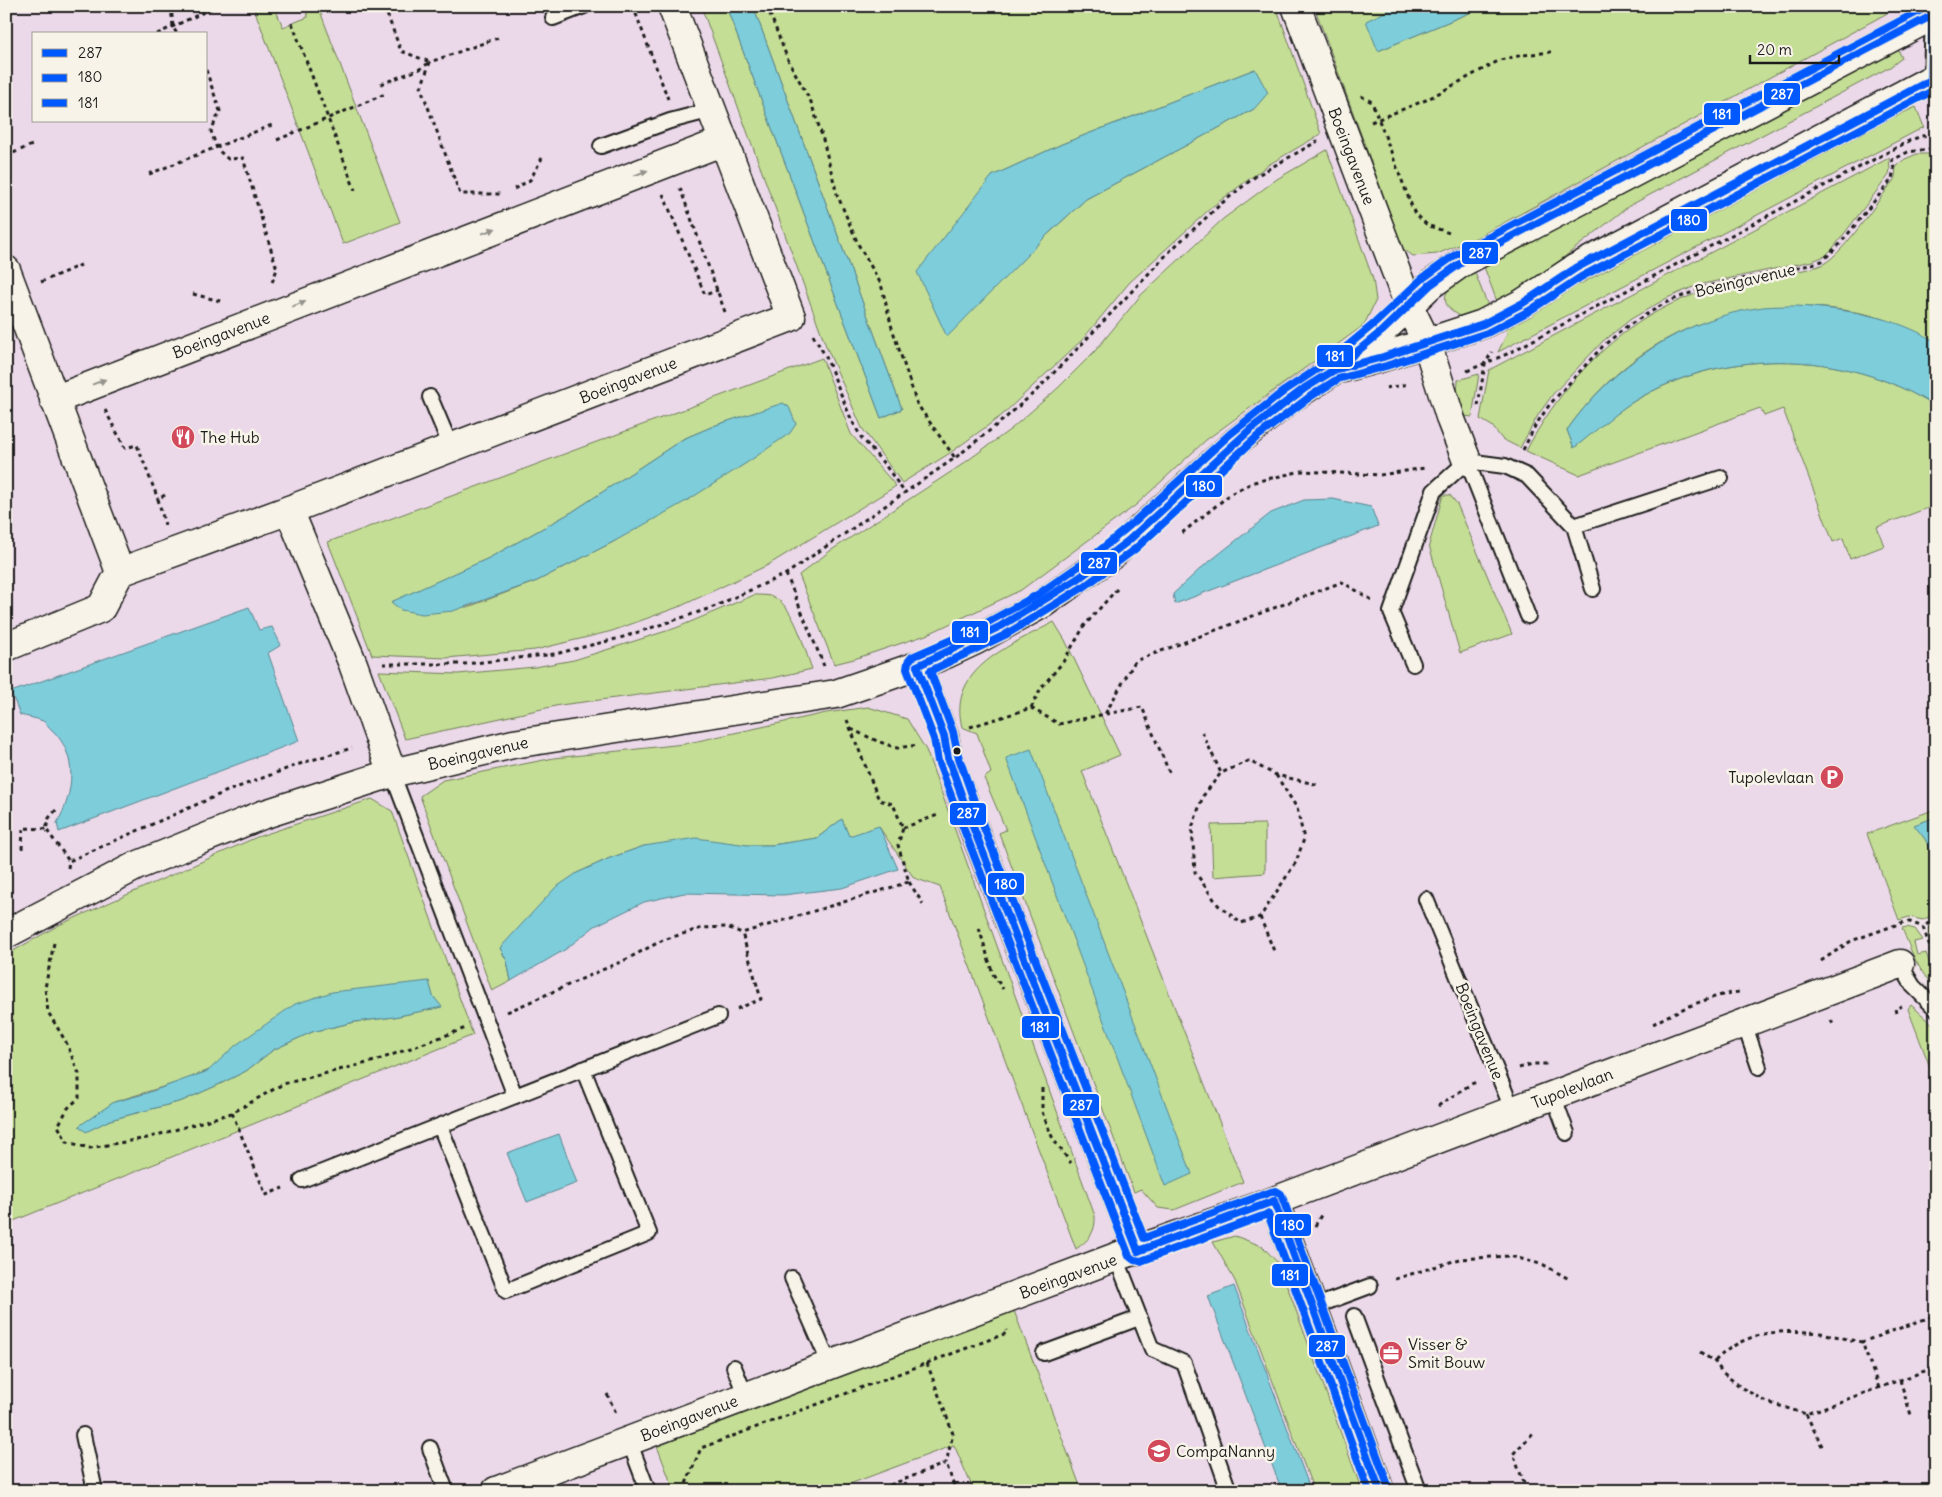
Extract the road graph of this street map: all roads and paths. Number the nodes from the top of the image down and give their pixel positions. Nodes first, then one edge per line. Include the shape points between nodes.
1 (172, 6) edge
2 (217, 6) edge
3 (384, 6) edge
4 (584, 6) edge
5 (672, 6) edge
6 (767, 6) edge
7 (1296, 6) edge
8 (1934, 12) edge
9 (553, 18) dead end
10 (292, 23) dead end
11 (173, 28) junction
12 (162, 32) edge
13 (176, 32) edge
14 (498, 38) dead end
15 (1551, 52) dead end
16 (430, 62) junction
17 (208, 76) edge
18 (1933, 78) edge
19 (381, 84) dead end
20 (385, 94) dead end
21 (712, 110) junction
22 (1378, 119) dead end
23 (329, 120) junction
24 (272, 125) dead end
25 (1936, 134) edge
26 (1323, 139) dead end
27 (277, 140) dead end
28 (724, 141) junction
29 (32, 145) dead end
30 (601, 146) dead end
31 (216, 147) junction
32 (1936, 148) edge
33 (6, 156) edge
34 (542, 158) dead end
35 (149, 174) dead end
36 (355, 190) dead end
37 (686, 248) dead end
38 (81, 265) dead end
39 (10, 281) edge
40 (262, 289) dead end
41 (718, 290) dead end
42 (193, 294) dead end
43 (228, 303) dead end
44 (1408, 306) junction
45 (791, 317) junction
46 (1427, 343) junction
47 (1334, 370) junction
48 (1438, 378) junction
49 (430, 397) dead end
50 (54, 400) junction
51 (105, 409) dead end
52 (452, 447) junction
53 (955, 458) junction
54 (1467, 460) junction
55 (1514, 470) junction
56 (1721, 478) dead end
57 (905, 493) junction
58 (165, 495) dead end
59 (158, 499) junction
60 (289, 510) junction
61 (1574, 526) junction
62 (1178, 537) dead end
63 (174, 552) junction
64 (120, 572) junction
65 (786, 574) junction
66 (1120, 586) dead end
67 (1593, 589) dead end
68 (1391, 612) junction
69 (1528, 616) dead end
70 (6, 647) edge
71 (353, 664) junction
72 (1413, 664) dead end
73 (917, 666) junction
74 (836, 694) junction
75 (1031, 708) junction
76 (1105, 714) junction
77 (850, 728) junction
78 (1202, 732) dead end
79 (932, 740) junction
80 (1169, 772) dead end
81 (392, 773) junction
82 (1220, 773) junction
83 (1276, 775) junction
84 (1318, 785) dead end
85 (56, 810) dead end
86 (946, 812) dead end
87 (903, 828) junction
88 (46, 829) junction
89 (22, 849) dead end
90 (69, 861) dead end
91 (909, 882) junction
92 (1426, 899) dead end
93 (923, 904) dead end
94 (59, 906) junction
95 (1260, 917) junction
96 (1936, 918) edge
97 (742, 933) junction
98 (6, 934) edge
99 (1274, 951) dead end
100 (1900, 964) joint
101 (1936, 965) edge
102 (1936, 1009) edge
103 (718, 1016) joint
104 (486, 1021) junction
105 (1744, 1023) junction
106 (1759, 1067) dead end
107 (583, 1069) junction
108 (1554, 1095) junction
109 (515, 1096) junction
110 (1513, 1111) junction
111 (232, 1113) junction
112 (440, 1126) junction
113 (1567, 1133) dead end
114 (302, 1180) joint
115 (1274, 1202) junction
116 (1127, 1254) junction
117 (792, 1278) dead end
118 (1394, 1279) dead end
119 (1569, 1279) dead end
120 (1370, 1286) dead end
121 (1312, 1308) junction
122 (1354, 1316) dead end
123 (1936, 1316) edge
124 (1138, 1318) junction
125 (1862, 1342) junction
126 (1044, 1352) dead end
127 (1700, 1352) dead end
128 (1715, 1362) junction
129 (927, 1363) dead end
130 (830, 1365) junction
131 (734, 1367) dead end
132 (1936, 1367) edge
133 (1900, 1380) junction
134 (1879, 1388) junction
135 (746, 1397) junction
136 (1806, 1414) junction
137 (1911, 1415) dead end
138 (1535, 1431) dead end
139 (83, 1435) dead end
140 (629, 1441) junction
141 (430, 1448) dead end
142 (1823, 1448) dead end
143 (946, 1464) junction
144 (95, 1491) edge
145 (446, 1491) edge
146 (496, 1491) edge
147 (648, 1491) edge
148 (875, 1491) edge
149 (956, 1491) edge
150 (1229, 1491) edge
151 (1380, 1491) edge
152 (1419, 1491) edge
153 (1527, 1491) edge

1 - 11 path
2 - 11 path
3 - 16 path via 401,51
4 - 9 lane
5 - 21 street
6 - 53 path via 788,60 811,102 837,194 858,244 881,284 918,404
7 - 44 street, Boeingavenue
8 - 18 lane
8 - 44 street, Boeingavenue via 1460,263
10 - 23 path
11 - 12 path
11 - 13 path
14 - 16 path
15 - 22 path via 1500,60 1426,100
16 - 19 path
16 - 34 path via 421,88 460,194 505,194 530,180
17 - 31 path via 220,111 211,131
18 - 46 street, Boeingavenue via 1576,268 1497,317
20 - 23 path
21 - 28 street
21 - 30 lane
23 - 27 path
23 - 36 path
24 - 31 path
25 - 48 path, Boeingavenue via 1907,142 1490,362
26 - 53 path via 1256,176 1222,203 1170,250 1036,391
28 - 45 street
50 -> 28 street, Boeingavenue
29 - 33 path
31 - 35 path
31 - 40 path via 228,159 243,158 277,269 271,285
32 - 55 path, Boeingavenue via 1908,152 1892,160 1892,179 1840,244 1822,261 1702,288 1665,303 1626,327 1603,346 1550,404 1529,437
37 - 41 path via 705,295
38 - 39 path
39 - 50 street
42 - 43 path
44 - 46 street, Boeingavenue
44 - 47 street, Boeingavenue
45 - 52 street, Boeingavenue
45 - 57 path via 811,331 861,437
46 - 47 street, Boeingavenue
46 - 48 street, Boeingavenue
47 - 73 street, Boeingavenue via 1243,436 1129,541 1084,575 976,640
48 - 54 street, Boeingavenue
49 - 52 lane
50 - 64 street
51 - 59 path via 126,448 137,445
52 - 60 street, Boeingavenue
53 - 57 path
54 - 55 lane
54 - 62 path via 1380,475 1302,471 1254,482 1232,493
54 - 68 lane via 1434,491
54 - 69 lane, Boeingavenue
55 - 61 lane via 1527,476
56 - 61 lane
57 - 65 path
58 - 59 path
59 - 63 path
60 - 63 street, Boeingavenue
60 - 71 street
61 - 67 lane
63 - 64 street, Boeingavenue
64 - 70 street via 101,608
65 - 71 path via 711,608 620,638 555,654 465,664
65 - 74 path
66 - 75 path via 1085,625 1063,662 1041,688
68 - 72 lane
68 - 76 path via 1342,582 1135,661
71 - 81 street
73 - 74 street, Boeingavenue
73 - 79 street, Boeingavenue
74 - 77 path
74 - 81 street, Boeingavenue via 513,744
75 - 76 path via 1059,724
75 - 79 path
76 - 80 path via 1142,707
77 - 79 path via 898,748
77 - 87 path via 879,800 893,804
78 - 82 path
79 - 116 street, Boeingavenue via 948,758
81 - 94 street, Boeingavenue via 262,814 136,866
81 - 104 lane
82 - 83 path via 1250,761
82 - 95 path via 1203,796 1192,828 1195,872 1218,905 1241,923
83 - 84 path
83 - 95 path via 1297,808 1304,839 1296,862
85 - 88 path
86 - 87 path
87 - 91 path via 898,845
88 - 89 path via 24,828
88 - 90 path
91 - 93 path
91 - 97 path
92 - 110 lane, Boeingavenue
94 - 98 street, Boeingavenue
94 - 111 path via 45,988 48,1012 66,1042 79,1074 79,1098 68,1108 58,1126 67,1142 90,1148 147,1138
95 - 99 path
96 - 101 path via 1923,927
97 - 103 path via 761,999
97 - 104 path via 727,927 702,928 664,940 627,960
100 - 102 lane, Tupolevlaan via 1913,986
100 - 105 street, Tupolevlaan
103 - 107 lane
104 - 109 lane
104 - 111 path via 375,1061 283,1084
105 - 106 lane
105 - 108 street, Tupolevlaan
107 - 109 lane
107 - 112 lane via 649,1233 506,1291
108 - 110 street, Tupolevlaan
108 - 113 lane
109 - 112 lane
110 - 115 street, Tupolevlaan
111 - 114 path via 266,1195
112 - 114 lane
115 - 116 street, Tupolevlaan
115 - 121 street
116 - 124 lane
116 - 130 street, Boeingavenue
117 - 130 lane
118 - 119 path via 1460,1259 1510,1256 1544,1265
120 - 121 lane
121 - 151 street
122 - 152 lane
123 - 125 path
124 - 126 lane
124 - 150 lane via 1152,1349 1184,1363
125 - 128 path via 1822,1333 1772,1332 1750,1337 1727,1349
125 - 134 path
127 - 128 path
128 - 136 path via 1742,1388 1767,1402
129 - 143 path via 953,1434
130 - 135 street, Boeingavenue
131 - 135 lane
132 - 133 path
133 - 134 path
133 - 137 path
134 - 136 path
135 - 140 street, Boeingavenue
136 - 142 path
138 - 153 path via 1513,1454
139 - 144 lane
140 - 146 street, Boeingavenue
140 - 147 lane
141 - 145 lane
143 - 148 path
143 - 149 path

